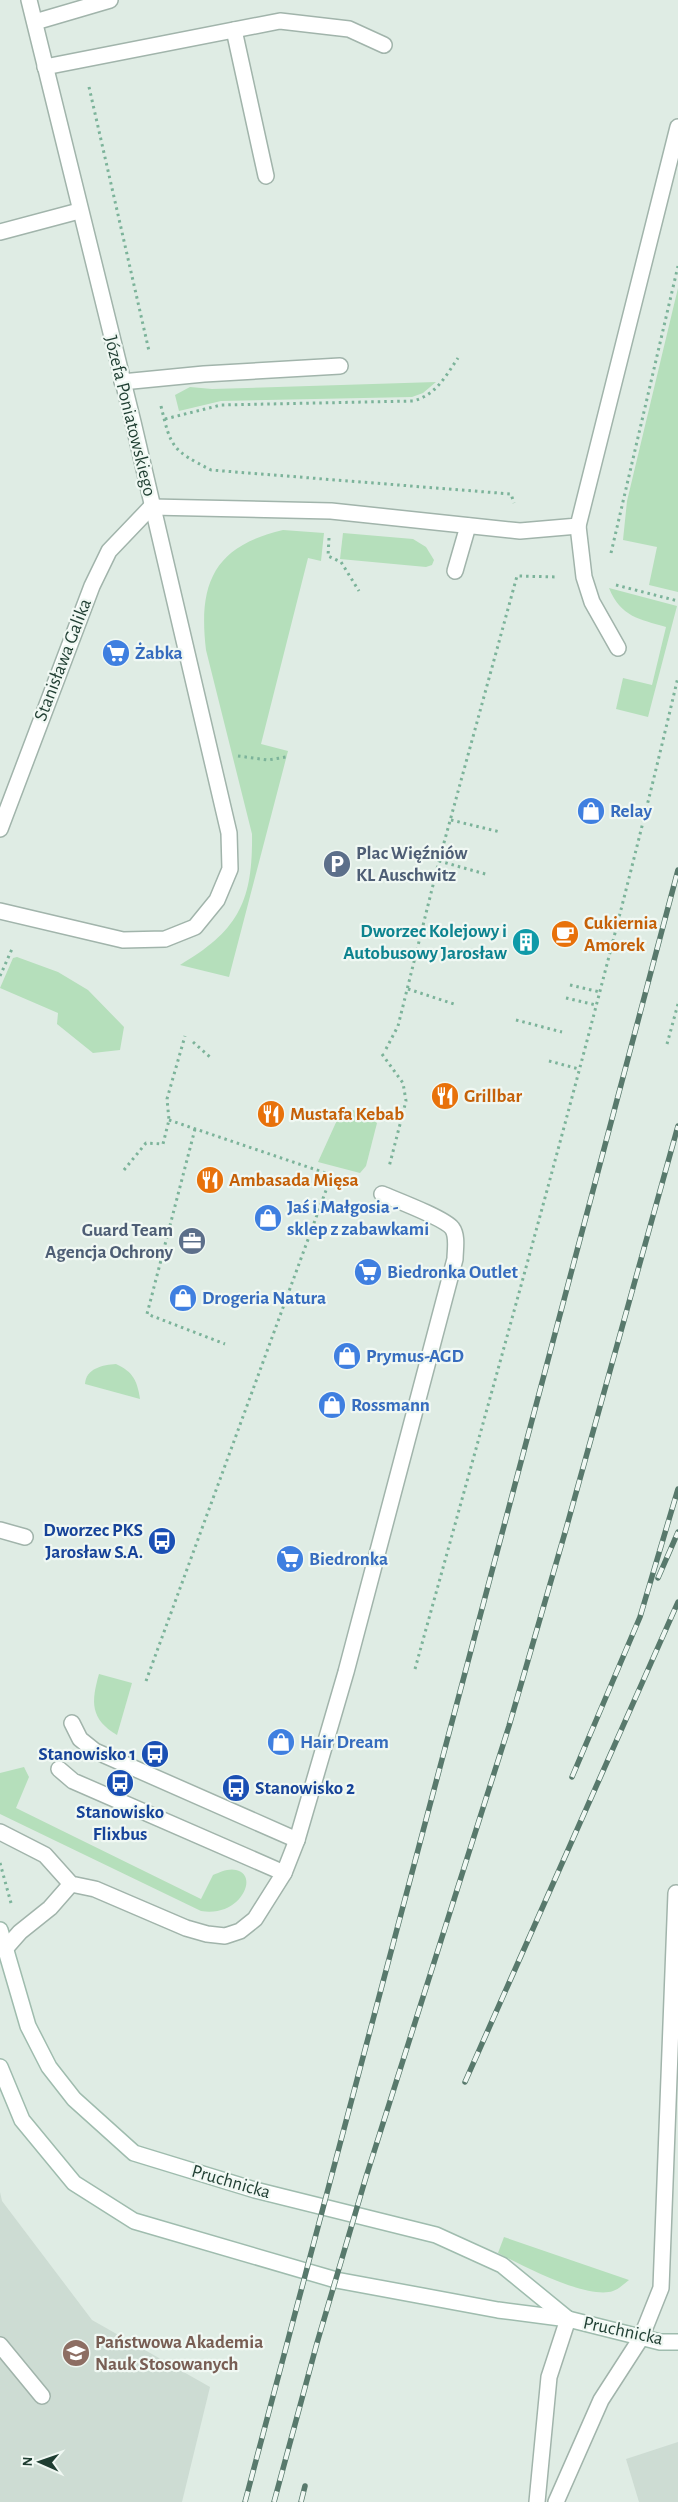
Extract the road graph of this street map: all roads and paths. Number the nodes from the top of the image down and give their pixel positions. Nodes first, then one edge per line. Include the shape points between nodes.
1 (29, 0) edge
2 (110, 0) edge
3 (35, 22) junction
4 (234, 30) junction
5 (384, 45) dead end
6 (84, 60) junction
7 (45, 67) junction
8 (678, 127) edge
9 (266, 176) dead end
10 (79, 211) junction
11 (0, 232) edge
12 (678, 266) edge
13 (458, 358) dead end
14 (340, 366) dead end
15 (155, 379) junction
16 (122, 382) junction
17 (164, 419) junction
18 (514, 503) dead end
19 (151, 507) junction
20 (468, 526) junction
21 (578, 526) junction
22 (330, 536) dead end
23 (610, 562) dead end
24 (456, 571) dead end
25 (584, 577) junction
26 (359, 592) dead end
27 (678, 601) edge
28 (618, 648) dead end
29 (678, 677) edge
30 (232, 756) dead end
31 (286, 757) dead end
32 (451, 820) junction
33 (0, 829) edge
34 (500, 832) dead end
35 (439, 861) junction
36 (488, 875) dead end
37 (0, 911) edge
38 (12, 949) dead end
39 (0, 976) edge
40 (570, 985) dead end
41 (408, 989) junction
42 (600, 992) junction
43 (566, 998) dead end
44 (454, 1004) dead end
45 (678, 1004) edge
46 (596, 1005) junction
47 (516, 1020) dead end
48 (562, 1032) dead end
49 (185, 1036) dead end
50 (193, 1042) dead end
51 (668, 1044) dead end
52 (386, 1049) dead end
53 (382, 1054) dead end
54 (210, 1057) dead end
55 (549, 1061) dead end
56 (579, 1069) junction
57 (168, 1120) junction
58 (195, 1129) junction
59 (124, 1170) dead end
60 (332, 1174) junction
61 (382, 1194) junction
62 (225, 1344) dead end
63 (0, 1530) edge
64 (26, 1536) dead end
65 (415, 1669) dead end
66 (146, 1681) dead end
67 (72, 1723) dead end
68 (59, 1769) dead end
69 (0, 1832) edge
70 (297, 1840) junction
71 (0, 1863) edge
72 (284, 1873) junction
73 (71, 1884) junction
74 (676, 1892) dead end
75 (14, 1911) dead end
76 (0, 1930) edge
77 (5, 1949) junction
78 (0, 2067) edge
79 (568, 2319) junction
80 (641, 2338) junction
81 (678, 2342) edge
82 (0, 2345) edge
83 (42, 2396) dead end
84 (537, 2502) edge
85 (556, 2502) edge

1 - 3 street, Józefa Poniatowskiego
2 - 3 street
3 - 7 street, Józefa Poniatowskiego
4 - 5 street via 280,21 349,29
4 - 6 street
4 - 9 street
6 - 7 street
6 - 15 path
7 - 10 street, Józefa Poniatowskiego
8 - 21 street
10 - 11 street
10 - 16 street, Józefa Poniatowskiego
12 - 23 path
13 - 17 path via 438,387 424,398 413,401 221,405
14 - 15 street
15 - 16 street
15 - 17 path
16 - 19 street, Józefa Poniatowskiego
17 - 18 path via 172,443 182,455 211,470 511,494
19 - 20 street via 331,511
19 - 33 street, Stanisława Galika via 109,550 92,586
19 - 37 street, Józefa Poniatowskiego via 229,833 230,869 217,900 195,927 165,939 123,940
20 - 21 street via 520,531
20 - 24 street
21 - 25 street
22 - 26 path via 328,556 341,562
25 - 27 path
25 - 28 street via 592,602
25 - 32 path via 517,576
29 - 42 path
30 - 31 path via 268,760
32 - 34 path
32 - 35 path
35 - 36 path
35 - 41 path
38 - 39 path
40 - 42 path
41 - 44 path
41 - 52 path via 398,1026
42 - 46 path
43 - 46 path
45 - 51 path
46 - 56 path
47 - 48 path
49 - 57 path via 167,1099
50 - 54 path
53 - 61 path via 403,1083 406,1101
55 - 56 path
56 - 65 path
57 - 58 path
57 - 59 path via 163,1144 146,1143
58 - 60 path
58 - 62 path via 146,1314
60 - 61 path
60 - 66 path
61 - 70 street via 442,1221 452,1229 456,1241 455,1259 346,1672
63 - 64 street
67 - 70 street via 80,1739 95,1752
68 - 72 street via 73,1781
69 - 73 street via 45,1855
70 - 72 street
71 - 75 path
72 - 73 street via 255,1919 240,1931 225,1936 186,1928 95,1888
73 - 77 street
74 - 80 street via 661,2288
76 - 77 street, Pruchnicka
77 - 79 street, Pruchnicka via 28,2026 49,2067 74,2099 134,2153 255,2190 436,2235 502,2265
78 - 79 street, Pruchnicka via 22,2120 74,2183 134,2221 336,2280 498,2310
79 - 80 street, Pruchnicka
79 - 84 street via 549,2377
80 - 81 street, Pruchnicka
80 - 85 street via 600,2400
82 - 83 street

